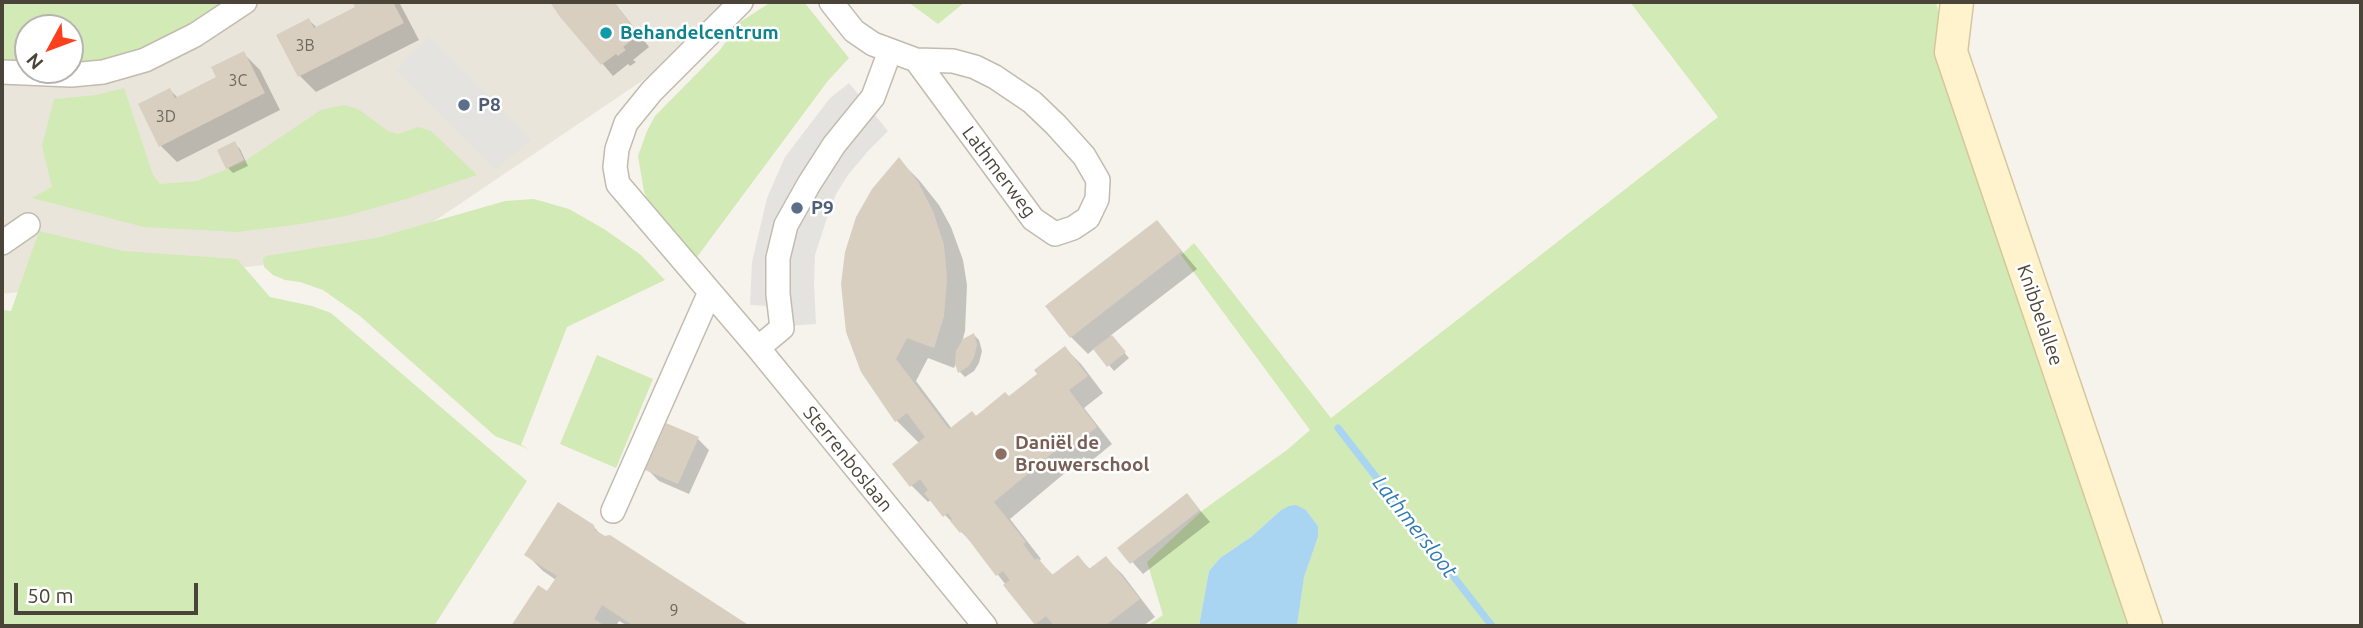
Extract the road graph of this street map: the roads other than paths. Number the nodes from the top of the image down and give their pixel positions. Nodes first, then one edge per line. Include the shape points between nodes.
1 (245, 2) edge
2 (741, 2) edge
3 (831, 2) edge
4 (1957, 2) edge
5 (890, 51) junction
6 (916, 60) junction
7 (2, 72) edge
8 (28, 225) dead end
9 (2, 243) edge
10 (710, 292) junction
11 (758, 348) junction
12 (613, 511) dead end
13 (963, 617) edge
14 (985, 626) edge
15 (2146, 626) edge

1 - 7 street via 145,60 71,75
2 - 10 street, Sterrenboslaan via 626,123 615,167 618,184
3 - 5 street, Lathmerweg via 855,31
4 - 15 street, Knibbelallee via 1951,52
5 - 6 street, Lathmerweg
5 - 11 street via 873,96 834,145 786,225 778,258 782,328
6 - 6 street, Lathmerweg via 1033,219 1055,234 1088,218 1097,199 1098,180 1084,156 1048,117 975,67
8 - 9 street
10 - 11 street, Sterrenboslaan
10 - 12 street
11 - 13 street, Sterrenboslaan
13 - 14 street, Sterrenboslaan

